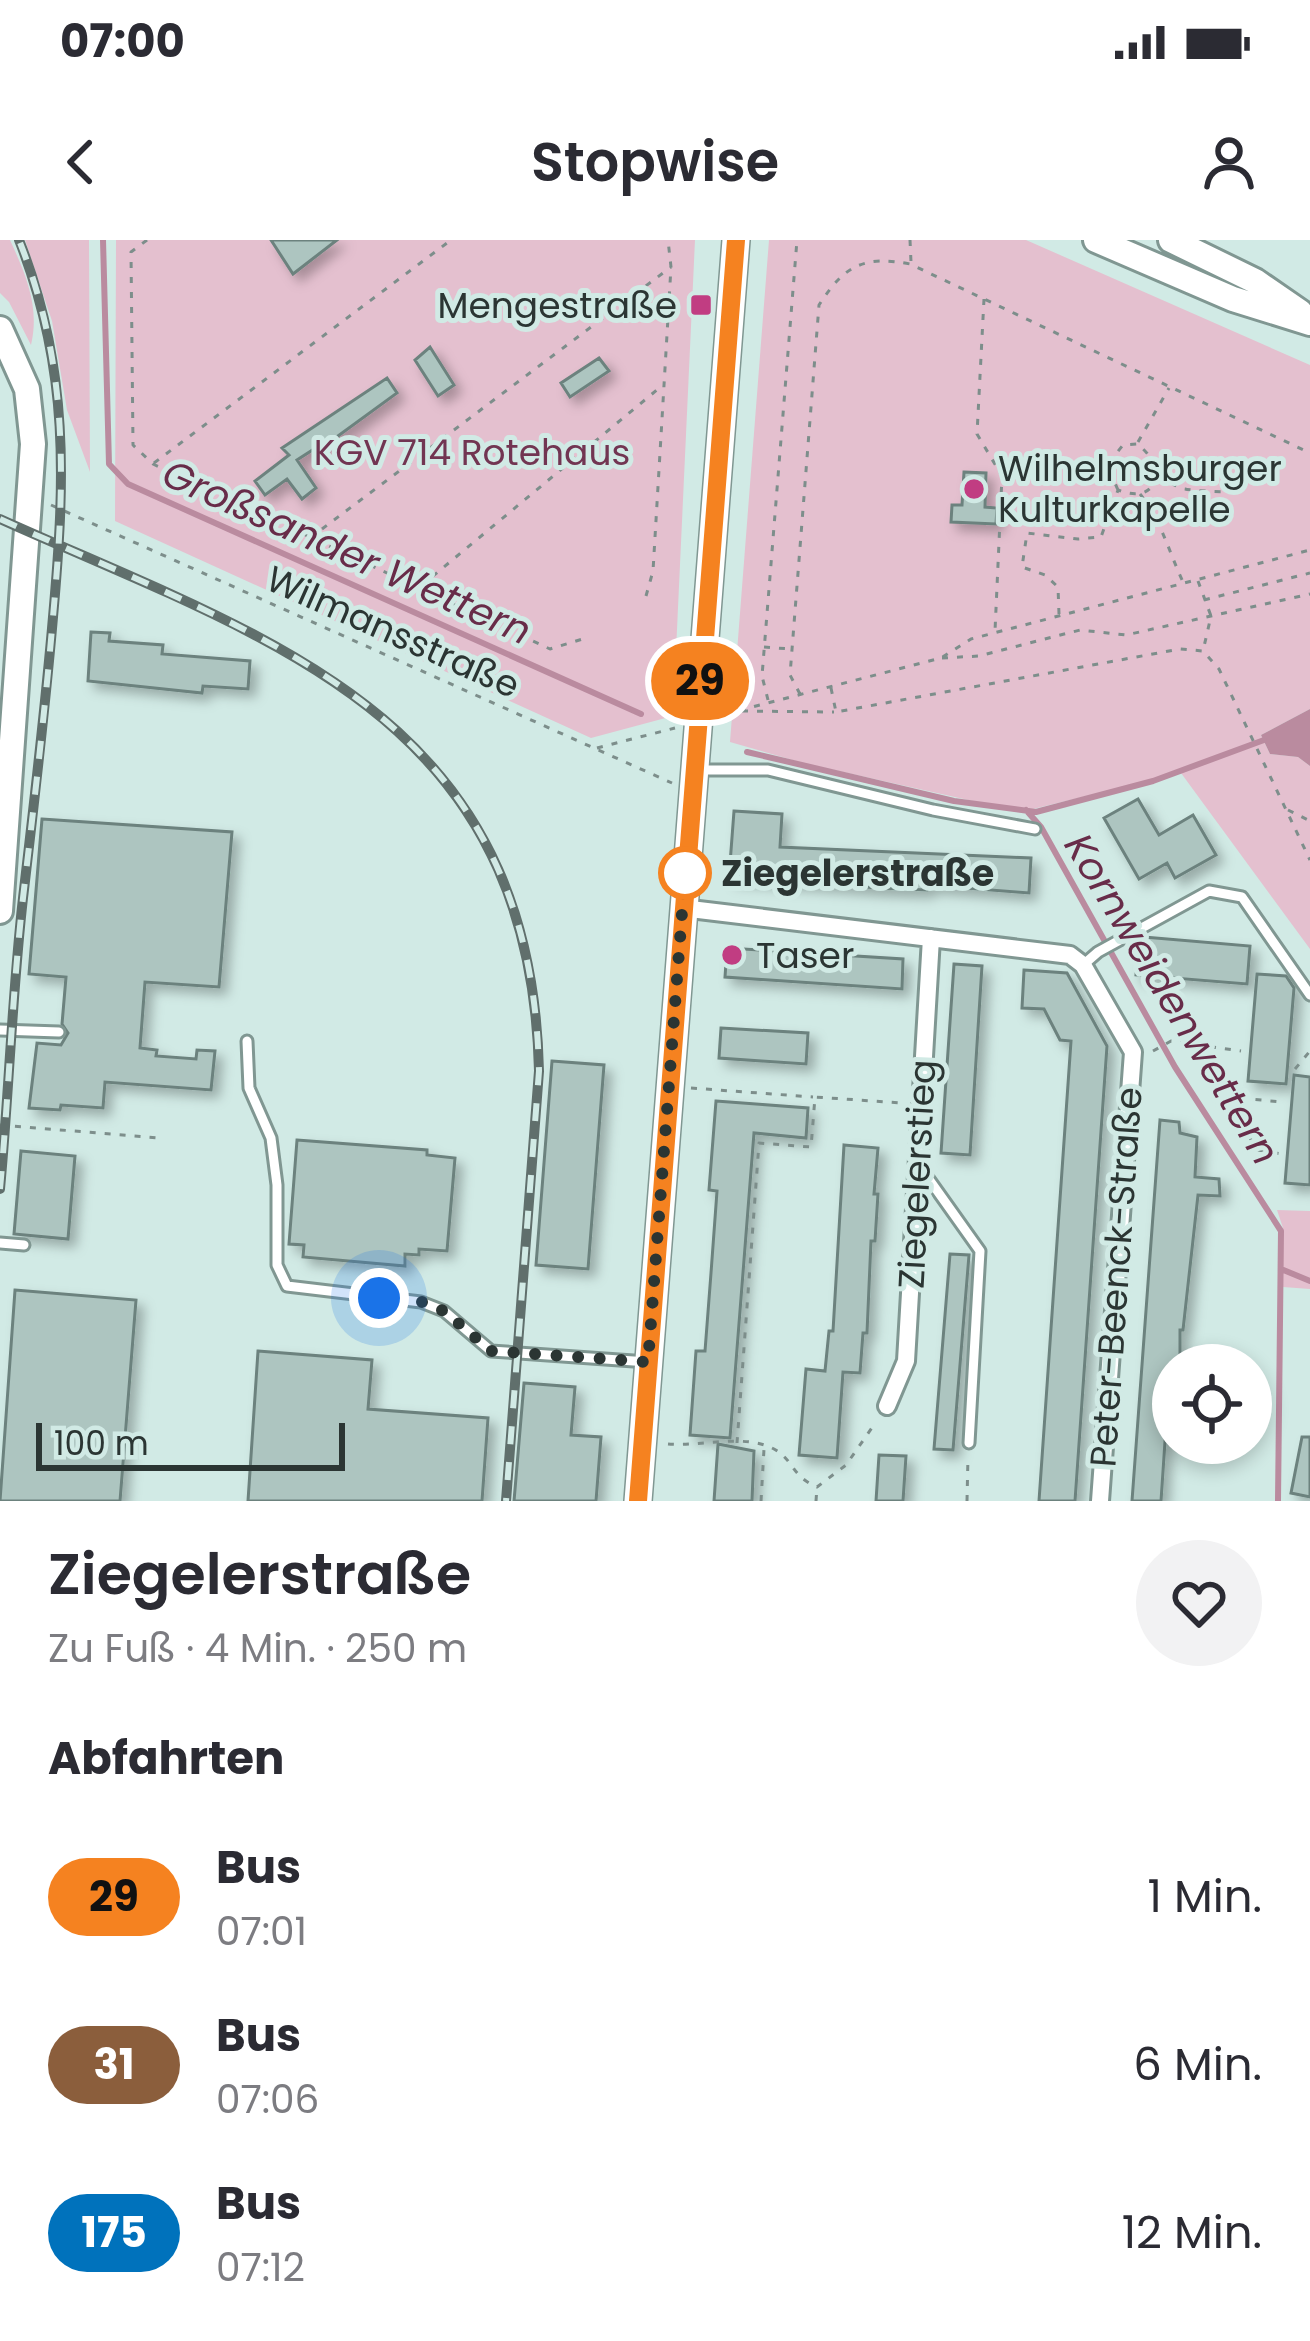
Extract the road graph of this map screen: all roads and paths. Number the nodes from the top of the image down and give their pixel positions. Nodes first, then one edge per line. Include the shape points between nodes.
1 (147, 240) edge
2 (451, 240) edge
3 (668, 240) edge
4 (736, 240) edge
5 (797, 240) edge
6 (910, 240) edge
7 (1096, 240) edge
8 (1184, 243) edge
9 (910, 264) junction
10 (671, 267) junction
11 (1179, 275) junction
12 (984, 299) junction
13 (1310, 321) edge
14 (0, 328) edge
15 (1170, 386) junction
16 (661, 387) junction
17 (1137, 444) junction
18 (1310, 453) edge
19 (153, 464) junction
20 (1107, 465) junction
21 (1157, 473) junction
22 (1002, 476) junction
23 (1118, 490) junction
24 (1244, 490) dead end
25 (1140, 494) junction
26 (32, 496) junction
27 (308, 539) junction
28 (1310, 550) edge
29 (1310, 574) edge
30 (1198, 580) junction
31 (1184, 584) junction
32 (420, 587) junction
33 (1310, 594) edge
34 (646, 596) dead end
35 (1204, 600) junction
36 (1059, 616) junction
37 (1211, 616) junction
38 (995, 632) junction
39 (586, 638) dead end
40 (764, 647) junction
41 (792, 649) junction
42 (1203, 651) junction
43 (941, 658) junction
44 (831, 686) junction
45 (800, 694) junction
46 (768, 702) junction
47 (737, 711) junction
48 (836, 712) junction
49 (724, 715) dead end
50 (680, 727) dead end
51 (596, 748) junction
52 (692, 781) junction
53 (1286, 809) junction
54 (1310, 821) edge
55 (1035, 829) dead end
56 (1310, 859) edge
57 (682, 908) junction
58 (0, 911) edge
59 (931, 938) junction
60 (1083, 965) junction
61 (1310, 994) edge
62 (0, 1030) edge
63 (59, 1032) dead end
64 (247, 1041) dead end
65 (1196, 1044) junction
66 (1241, 1051) dead end
67 (1142, 1052) junction
68 (1310, 1052) edge
69 (1294, 1069) dead end
70 (669, 1086) junction
71 (815, 1097) junction
72 (1226, 1097) junction
73 (1283, 1102) dead end
74 (921, 1104) junction
75 (0, 1125) edge
76 (159, 1138) dead end
77 (1281, 1154) dead end
78 (918, 1164) junction
79 (0, 1244) edge
80 (23, 1245) dead end
81 (648, 1362) junction
82 (887, 1406) joint
83 (969, 1442) joint
84 (737, 1443) junction
85 (668, 1444) dead end
86 (764, 1445) junction
87 (817, 1486) junction
88 (638, 1501) edge
89 (761, 1501) edge
90 (816, 1501) edge
91 (967, 1501) edge
92 (1100, 1501) edge

1 - 19 path via 131,252 133,445
2 - 19 path
3 - 10 path
4 - 52 main road
5 - 40 path
6 - 9 path
7 - 11 main road
8 - 11 street
8 - 13 main road
9 - 12 path
9 - 41 path via 857,265 819,305
10 - 16 path
10 - 27 path
11 - 13 main road
12 - 15 path
12 - 22 path via 977,434
14 - 26 main road via 27,389
15 - 17 path
15 - 18 path
16 - 32 path
16 - 34 path
17 - 20 path via 1123,445
17 - 21 path via 1156,460
19 - 27 path
20 - 22 path
20 - 23 path
21 - 24 path via 1184,490
21 - 25 path
22 - 38 path
23 - 25 path
23 - 36 path via 1101,537 1027,532 1022,567 1058,587
25 - 31 path via 1158,516
26 - 51 path, Wilmansstraße
26 - 58 main road
27 - 32 path
28 - 30 path
29 - 35 path
30 - 31 path
30 - 35 path
31 - 36 path
32 - 39 path via 550,649
33 - 37 path
35 - 37 path
36 - 38 path
37 - 42 path
37 - 43 path via 1126,635 1080,630
38 - 43 path
40 - 41 path
40 - 46 path
41 - 45 path via 790,675
42 - 48 path
42 - 53 path via 1219,668
43 - 44 path
44 - 45 path
44 - 48 path
45 - 46 path
46 - 47 path
47 - 48 path
47 - 49 path
50 - 51 path
51 - 52 path, Wilmansstraße
52 - 55 lane via 768,770
52 - 57 main road
53 - 54 path
53 - 56 path
57 - 59 street
57 - 70 main road
59 - 60 street via 1070,955
59 - 74 street, Ziegelerstieg
60 - 61 lane via 1209,891 1243,897
60 - 67 street
62 - 63 lane
64 - 81 lane via 249,1088 271,1138 277,1264 287,1286 422,1302 491,1351
65 - 66 path
65 - 67 path via 1171,1041
65 - 72 path
67 - 92 street, Peter-Beenck-Straße
68 - 69 path
70 - 71 path
70 - 81 main road
71 - 74 path
71 - 84 path via 811,1147 759,1144
72 - 73 path
72 - 77 path via 1258,1150
74 - 78 street, Ziegelerstieg
75 - 76 path
78 - 82 street, Ziegelerstieg via 906,1360
78 - 83 lane via 980,1251
79 - 80 lane
81 - 88 main road
82 - 87 path via 846,1465
83 - 91 path
84 - 85 path
84 - 86 path
86 - 87 path
86 - 89 path
87 - 90 path

